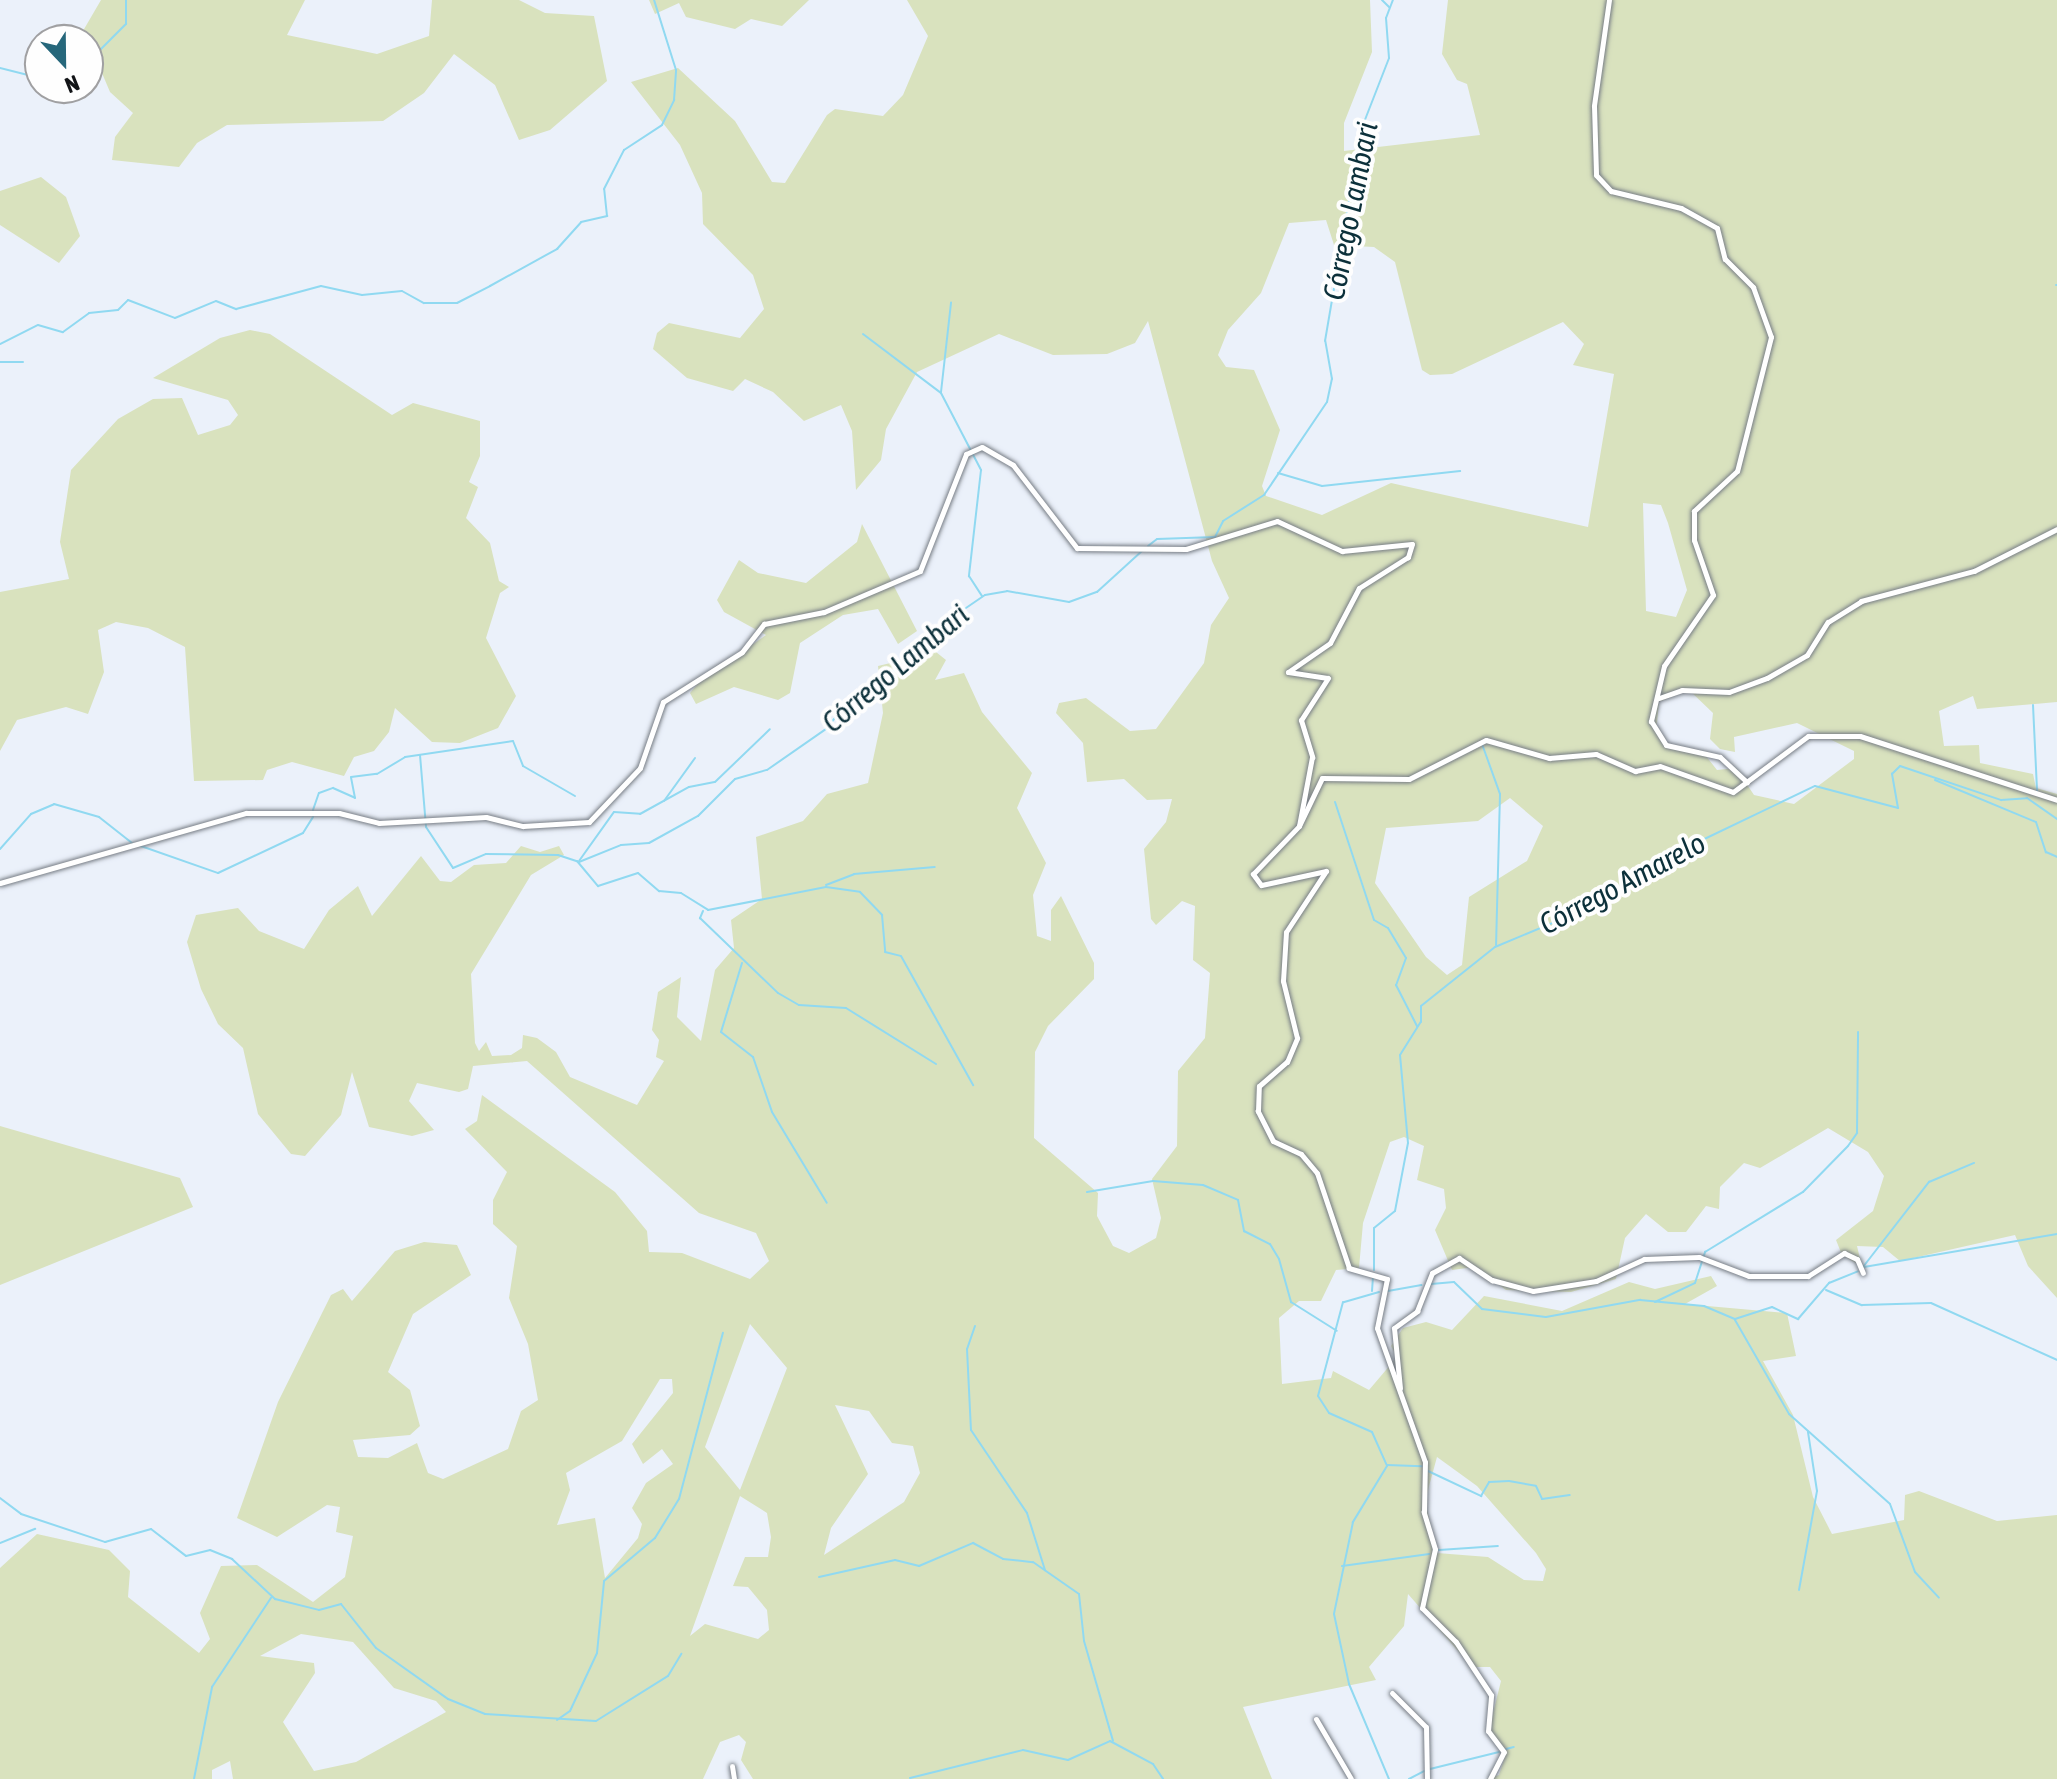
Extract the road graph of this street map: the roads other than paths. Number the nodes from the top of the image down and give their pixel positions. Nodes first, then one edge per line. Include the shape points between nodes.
1 (1609, 0) edge
2 (2057, 529) edge
3 (1658, 698) junction
4 (1747, 782) junction
5 (2057, 800) edge
6 (1299, 826) junction
7 (0, 883) edge
8 (1863, 1273) dead end
9 (1400, 1389) junction
10 (1392, 1693) dead end
11 (1316, 1719) dead end
12 (732, 1766) dead end
13 (734, 1779) edge
14 (1351, 1779) edge
15 (1427, 1779) edge
16 (1490, 1779) edge

1 - 3 street via 1594,106 1596,175 1611,191 1681,208 1717,228 1725,259 1753,287 1771,337 1737,471 1694,511 1694,540 1713,595 1664,666
2 - 3 street via 1974,571 1861,601 1828,622 1807,655 1767,678 1723,694 1682,690
3 - 4 street via 1651,721 1659,739 1720,757
4 - 5 street via 1795,742 1821,733 1875,740
4 - 6 street via 1726,792 1660,766 1635,771 1596,754 1549,758 1486,740 1409,779 1322,778
6 - 7 street via 1312,757 1301,720 1328,678 1288,672 1330,643 1351,598 1408,557 1412,544 1342,551 1277,521 1186,549 1077,548 1013,465 982,447 966,454 920,571 824,612 764,624 742,652 663,702 640,768 589,822 523,826 486,817 379,823 339,813 246,813
6 - 9 street via 1252,879 1261,885 1326,871 1286,932 1283,981 1297,1038 1287,1062 1259,1086 1258,1111 1273,1141 1301,1154 1317,1173 1349,1268 1387,1279 1377,1328
8 - 9 street via 1857,1259 1844,1253 1808,1276 1749,1276 1699,1257 1644,1259 1596,1281 1533,1291 1492,1280 1459,1258 1432,1273 1417,1311 1394,1328
9 - 16 street via 1425,1462 1424,1512 1434,1542 1422,1608 1456,1642 1491,1695 1488,1731 1504,1752
10 - 15 street via 1426,1727
11 - 14 street
12 - 13 street

